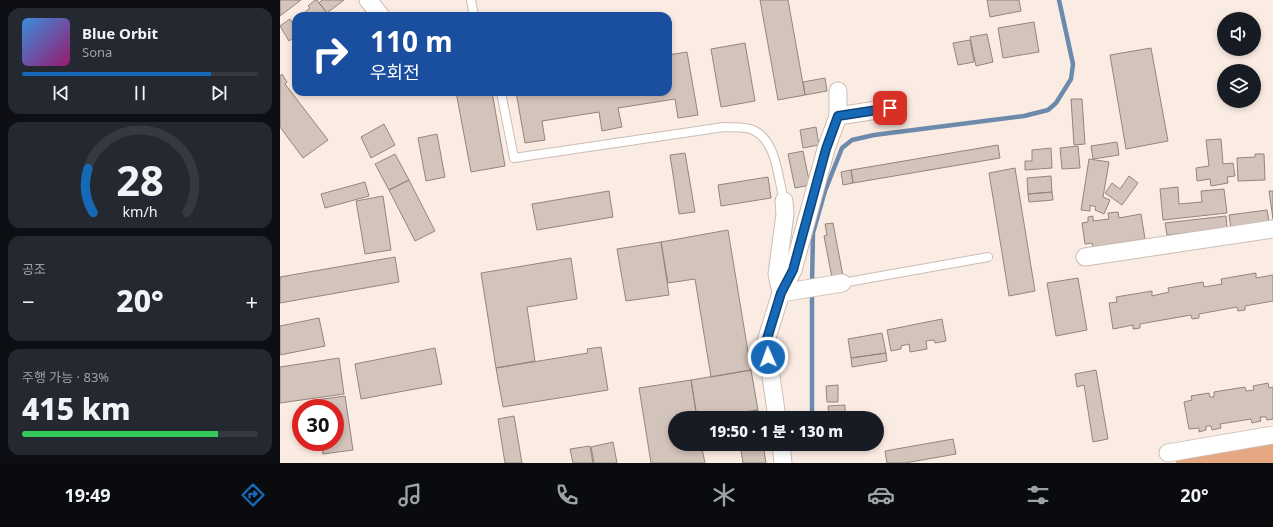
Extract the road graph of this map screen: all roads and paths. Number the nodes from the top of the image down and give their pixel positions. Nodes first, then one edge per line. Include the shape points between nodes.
1 (368, 0) edge
2 (471, 0) edge
3 (378, 12) edge
4 (473, 12) edge
5 (838, 91) dead end
6 (502, 96) edge
7 (890, 108) dead end
8 (838, 116) junction
9 (784, 201) joint
10 (1273, 230) edge
11 (988, 257) dead end
12 (1085, 257) dead end
13 (842, 283) joint
14 (781, 293) junction
15 (776, 411) edge
16 (1273, 435) edge
17 (782, 451) edge
18 (1168, 453) dead end
19 (784, 463) edge

1 - 3 street
2 - 4 lane
5 - 8 street
6 - 9 lane via 514,158 724,127 754,130 764,138 772,152
7 - 8 street
8 - 14 street via 826,149 793,270
9 - 14 street via 785,214 777,274
10 - 12 street
11 - 13 lane
13 - 14 street
14 - 15 street via 766,342
16 - 18 street
17 - 19 street

